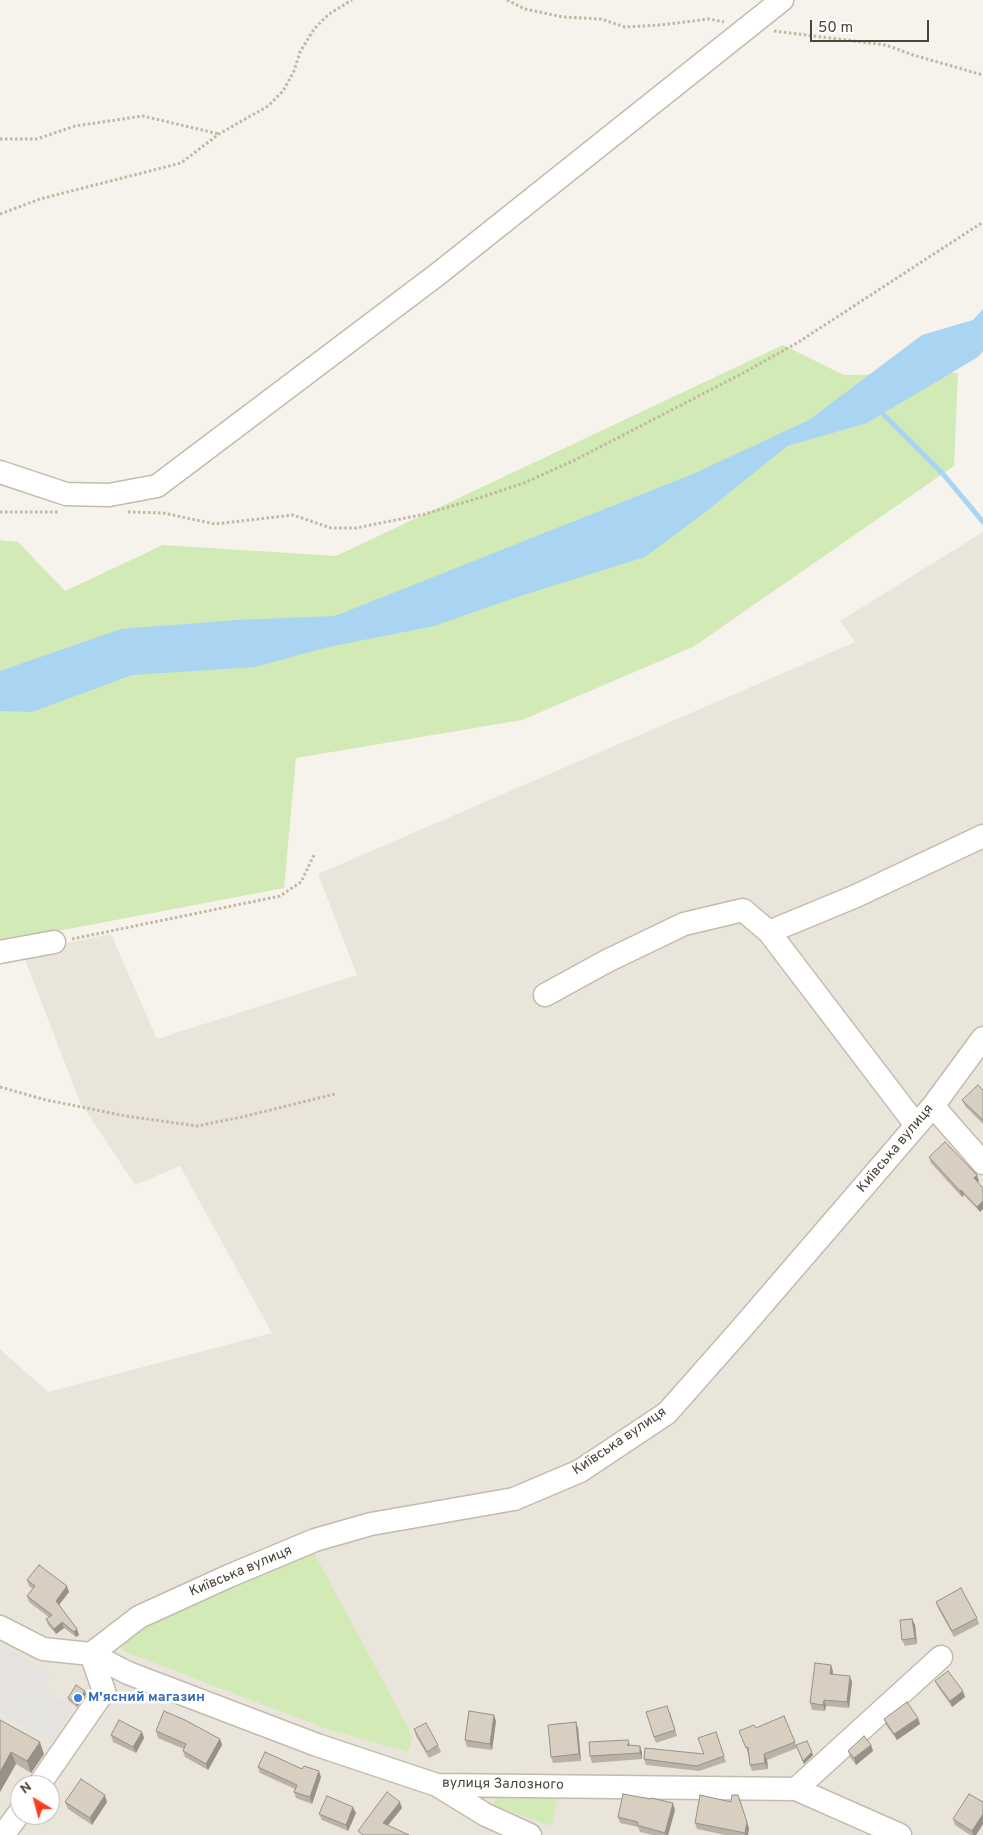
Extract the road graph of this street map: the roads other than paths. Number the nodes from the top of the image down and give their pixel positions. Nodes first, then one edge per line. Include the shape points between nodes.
1 (782, 0) edge
2 (0, 472) edge
3 (983, 836) edge
4 (768, 932) junction
5 (54, 942) road end
6 (0, 952) edge
7 (545, 995) dead end
8 (983, 1038) edge
9 (932, 1106) junction
10 (916, 1126) junction
11 (983, 1163) edge
12 (0, 1627) edge
13 (91, 1654) junction
14 (941, 1657) dead end
15 (46, 1775) edge
16 (437, 1785) junction
17 (796, 1789) junction
18 (530, 1835) edge
19 (900, 1835) edge

1 - 2 street via 438,274 158,486 109,495 66,494
3 - 4 street via 856,896
4 - 7 street via 743,910 684,924
4 - 10 street
5 - 6 street
8 - 9 street, Київська вулиця
9 - 10 street, Київська вулиця
9 - 11 street
10 - 13 street, Київська вулиця via 667,1413 580,1471 514,1499 371,1524 315,1540 139,1617
12 - 13 street via 43,1650
13 - 15 street via 104,1691
13 - 16 street, вулиця Залозного via 128,1673 317,1745
14 - 17 street
16 - 17 street, вулиця Залозного
16 - 18 street via 486,1815
17 - 19 street, вулиця Залозного

